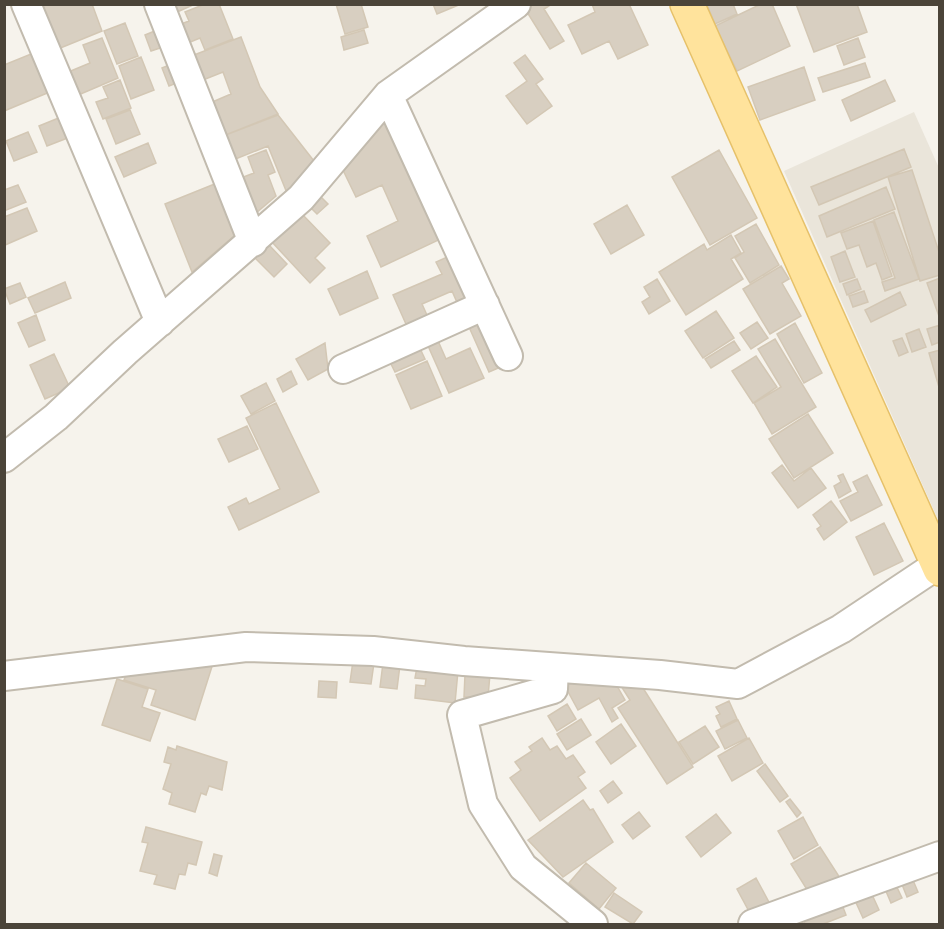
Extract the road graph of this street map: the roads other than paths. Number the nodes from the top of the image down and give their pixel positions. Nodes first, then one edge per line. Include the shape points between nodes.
1 (26, 4) edge
2 (159, 4) edge
3 (516, 4) edge
4 (687, 4) edge
5 (388, 95) junction
6 (253, 242) junction
7 (485, 305) junction
8 (160, 322) junction
9 (508, 356) dead end
10 (343, 369) dead end
11 (4, 458) edge
12 (938, 562) edge
13 (554, 668) junction
14 (4, 676) edge
15 (939, 856) edge
16 (593, 924) edge
17 (753, 924) edge

1 - 8 street
2 - 6 street
3 - 5 street
4 - 12 main road
5 - 6 street via 301,198
5 - 7 street
6 - 8 street
7 - 9 street
7 - 10 street
8 - 11 street via 56,417
12 - 13 street via 841,629 738,684
13 - 14 street via 373,651 246,647
13 - 16 street via 553,689 462,715 483,804 523,867
15 - 17 street

